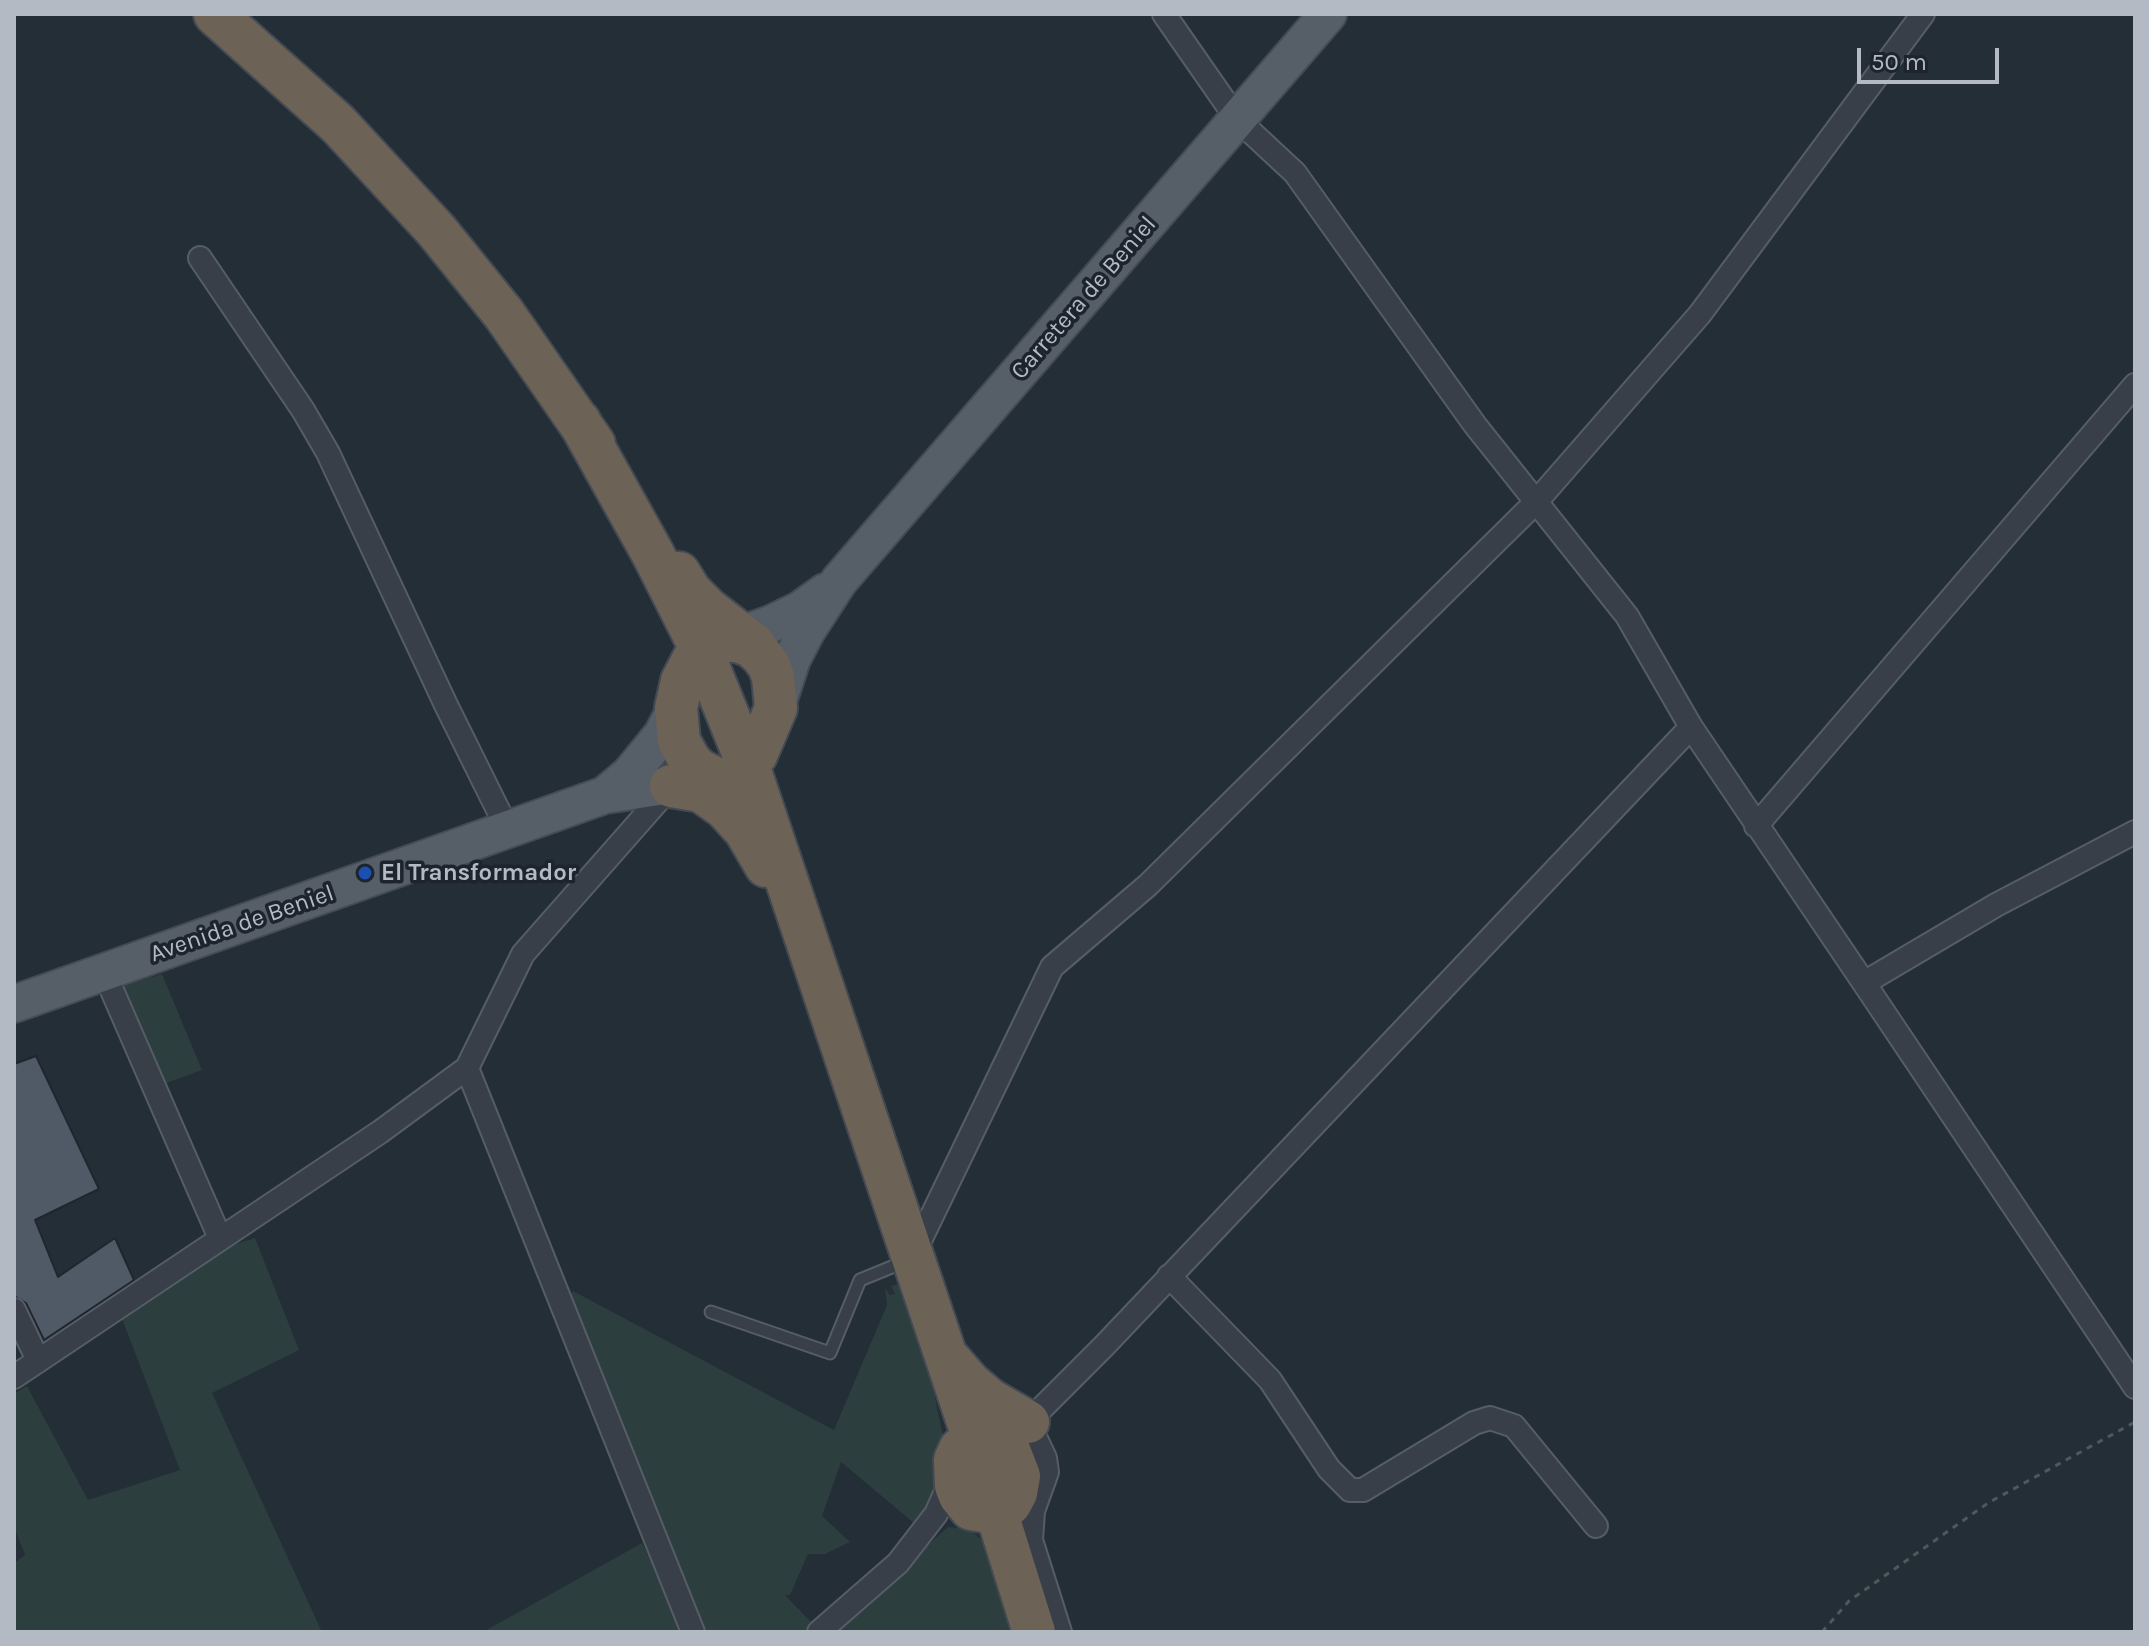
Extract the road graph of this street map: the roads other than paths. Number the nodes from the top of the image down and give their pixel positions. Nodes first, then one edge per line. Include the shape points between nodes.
1 (215, 14) edge
2 (1164, 14) edge
3 (1328, 14) edge
4 (1923, 14) edge
5 (1237, 119) junction
6 (200, 258) dead end
7 (2135, 385) edge
8 (579, 421) junction
9 (1536, 502) junction
10 (839, 581) junction
11 (737, 637) junction
12 (676, 708) junction
13 (776, 708) junction
14 (1691, 727) junction
15 (706, 777) junction
16 (605, 795) junction
17 (1756, 826) junction
18 (508, 830) junction
19 (2135, 832) edge
20 (104, 972) junction
21 (1864, 983) junction
22 (14, 1004) edge
23 (829, 1006) junction
24 (467, 1068) junction
25 (220, 1238) junction
26 (912, 1258) junction
27 (1169, 1276) junction
28 (14, 1310) edge
29 (711, 1312) dead end
30 (942, 1350) junction
31 (38, 1360) junction
32 (14, 1377) edge
33 (2135, 1387) edge
34 (1028, 1422) junction
35 (967, 1452) junction
36 (985, 1512) junction
37 (1596, 1526) dead end
38 (693, 1632) edge
39 (819, 1632) edge
40 (1034, 1632) edge
41 (1060, 1632) edge

1 - 8 highway via 338,124 436,230 504,314
2 - 5 street
3 - 5 main road, Carretera de Beniel
4 - 9 street via 1700,314
5 - 9 street via 1295,173
5 - 10 main road, Carretera de Beniel
6 - 18 street via 328,453
7 - 17 street
8 - 11 highway via 690,591
8 - 12 highway via 660,603 672,640
9 - 14 street via 1627,616
9 - 26 street via 1148,885 1052,967
10 - 11 main road via 800,610
10 - 13 main road via 799,645
11 - 12 highway via 686,669
11 - 13 highway via 773,677
11 - 15 highway
12 - 15 highway via 677,732
12 - 16 main road via 662,735
13 - 15 highway via 762,742
13 - 23 highway via 783,812
14 - 17 street
14 - 27 street
15 - 16 main road
15 - 23 highway via 763,861
15 - 24 street via 523,954
16 - 18 main road, Avenida de Beniel
17 - 21 street
18 - 20 main road, Avenida de Beniel
19 - 21 street
20 - 22 main road, Avenida de Beniel
20 - 25 street
21 - 33 street
23 - 26 highway
24 - 25 street
24 - 38 street
25 - 31 street
26 - 29 lane via 860,1280 830,1353
26 - 30 highway
27 - 34 street
27 - 37 street via 1270,1380 1329,1469 1350,1490 1363,1490 1490,1418 1514,1426
28 - 31 street
30 - 34 highway via 990,1400
30 - 35 highway
31 - 32 street
34 - 35 street
34 - 36 street via 1019,1451
34 - 41 street via 1047,1472 1033,1511 1031,1540
35 - 36 highway
35 - 36 street via 936,1514
36 - 39 street via 898,1563
36 - 40 highway

